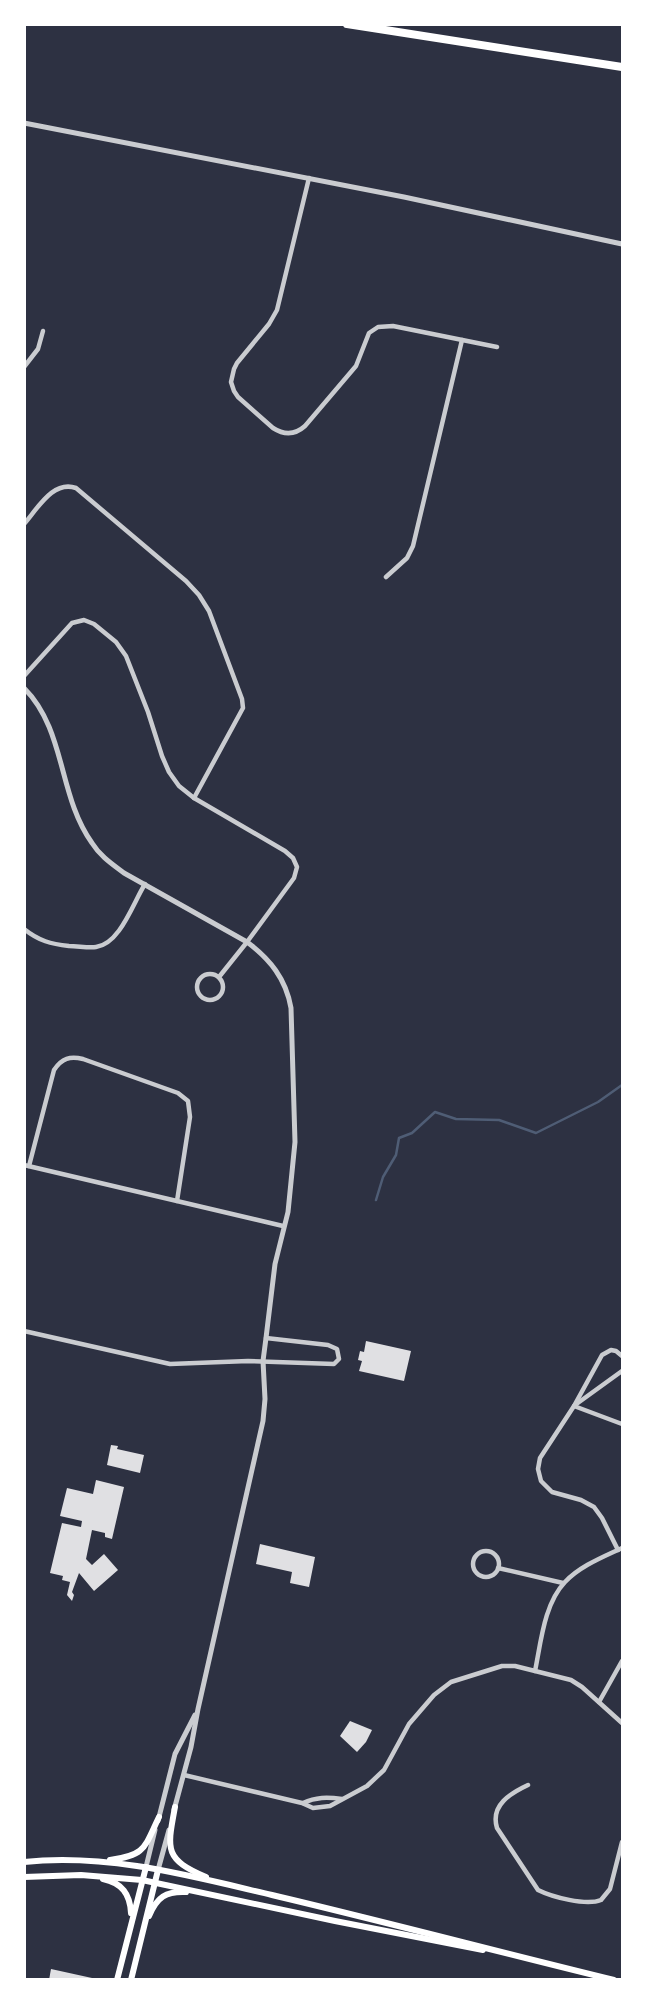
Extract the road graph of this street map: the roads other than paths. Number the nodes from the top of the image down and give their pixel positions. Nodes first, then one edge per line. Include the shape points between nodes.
1 (347, 24) edge
2 (622, 67) edge
3 (24, 123) edge
4 (309, 178) junction
5 (622, 244) edge
6 (43, 331) dead end
7 (462, 340) junction
8 (497, 347) dead end
9 (24, 368) edge
10 (24, 524) edge
11 (386, 577) dead end
12 (24, 676) edge
13 (24, 688) edge
14 (194, 798) junction
15 (145, 884) junction
16 (24, 929) edge
17 (247, 942) junction
18 (219, 977) junction
19 (27, 1166) edge
20 (177, 1201) junction
21 (284, 1226) junction
22 (24, 1331) edge
23 (266, 1338) junction
24 (622, 1356) edge
25 (263, 1362) junction
26 (622, 1371) edge
27 (574, 1406) junction
28 (622, 1424) edge
29 (620, 1550) edge
30 (498, 1568) junction
31 (563, 1583) junction
32 (622, 1661) edge
33 (535, 1671) junction
34 (599, 1702) junction
35 (198, 1709) junction
36 (622, 1723) edge
37 (172, 1766) junction
38 (184, 1775) junction
39 (169, 1777) junction
40 (528, 1785) dead end
41 (342, 1799) junction
42 (302, 1804) junction
43 (175, 1807) junction
44 (159, 1817) junction
45 (622, 1842) edge
46 (100, 1861) junction
47 (24, 1863) edge
48 (146, 1867) junction
49 (158, 1870) junction
50 (81, 1875) junction
51 (24, 1877) edge
52 (142, 1880) junction
53 (154, 1882) junction
54 (221, 1883) junction
55 (213, 1894) junction
56 (131, 1925) junction
57 (141, 1937) junction
58 (523, 1958) junction
59 (117, 1979) edge
60 (131, 1979) edge
61 (614, 1979) edge

1 - 2 highway
3 - 4 street
4 - 5 street
4 - 7 street via 277,310 234,369 231,386 238,397 273,428 290,434 305,426 356,366 369,333 378,327
6 - 9 street via 38,349
7 - 8 street
7 - 11 street via 413,546
10 - 14 street via 55,489 65,485 76,488 186,581 205,603 243,708
12 - 14 street via 72,623 84,620 99,627 125,656 169,772
13 - 15 street via 47,720 88,838 106,859
14 - 17 street via 289,853 296,863 294,878
15 - 16 street via 117,933 104,945 49,944
15 - 17 street
17 - 18 street
17 - 21 street via 276,970 291,1008 295,1143
18 - 18 street via 201,977 198,993 208,999 218,996 222,988
19 - 20 street
19 - 20 street via 54,1070 71,1057 83,1059 178,1093 188,1101 190,1117
20 - 21 street
21 - 23 street
22 - 25 street via 170,1364
23 - 25 street
23 - 25 street via 328,1345 337,1349 339,1359 334,1364
24 - 27 street via 611,1350 602,1355
25 - 35 street via 263,1422
26 - 27 street
27 - 28 street
27 - 29 street via 540,1458 539,1476 552,1492 594,1507
29 - 31 street
30 - 30 street via 497,1559 487,1551 473,1560 475,1572 482,1576 490,1576
30 - 31 street
31 - 33 street via 551,1607
32 - 34 street
33 - 34 street via 571,1680
33 - 41 street via 502,1666 446,1685 413,1718 380,1775
34 - 36 street
35 - 37 street
35 - 38 street
37 - 38 street
37 - 39 street
38 - 39 street
38 - 42 street
38 - 43 street
39 - 44 street
40 - 45 street via 502,1802 495,1822 538,1890 586,1902 601,1900 610,1889
41 - 42 street via 313,1798
41 - 42 street via 330,1807
43 - 49 street
43 - 54 main road via 170,1839 173,1854 185,1867
44 - 46 main road via 142,1850
44 - 48 street
46 - 47 main road
46 - 48 main road
48 - 49 main road
48 - 52 main road
49 - 53 main road
49 - 54 main road
50 - 51 main road
50 - 52 main road
50 - 56 main road via 121,1887 130,1902
52 - 53 main road
52 - 56 main road
53 - 55 main road
53 - 57 main road
54 - 58 main road
55 - 57 main road via 175,1891 161,1896
55 - 58 main road
56 - 59 main road
57 - 60 main road
58 - 61 main road

